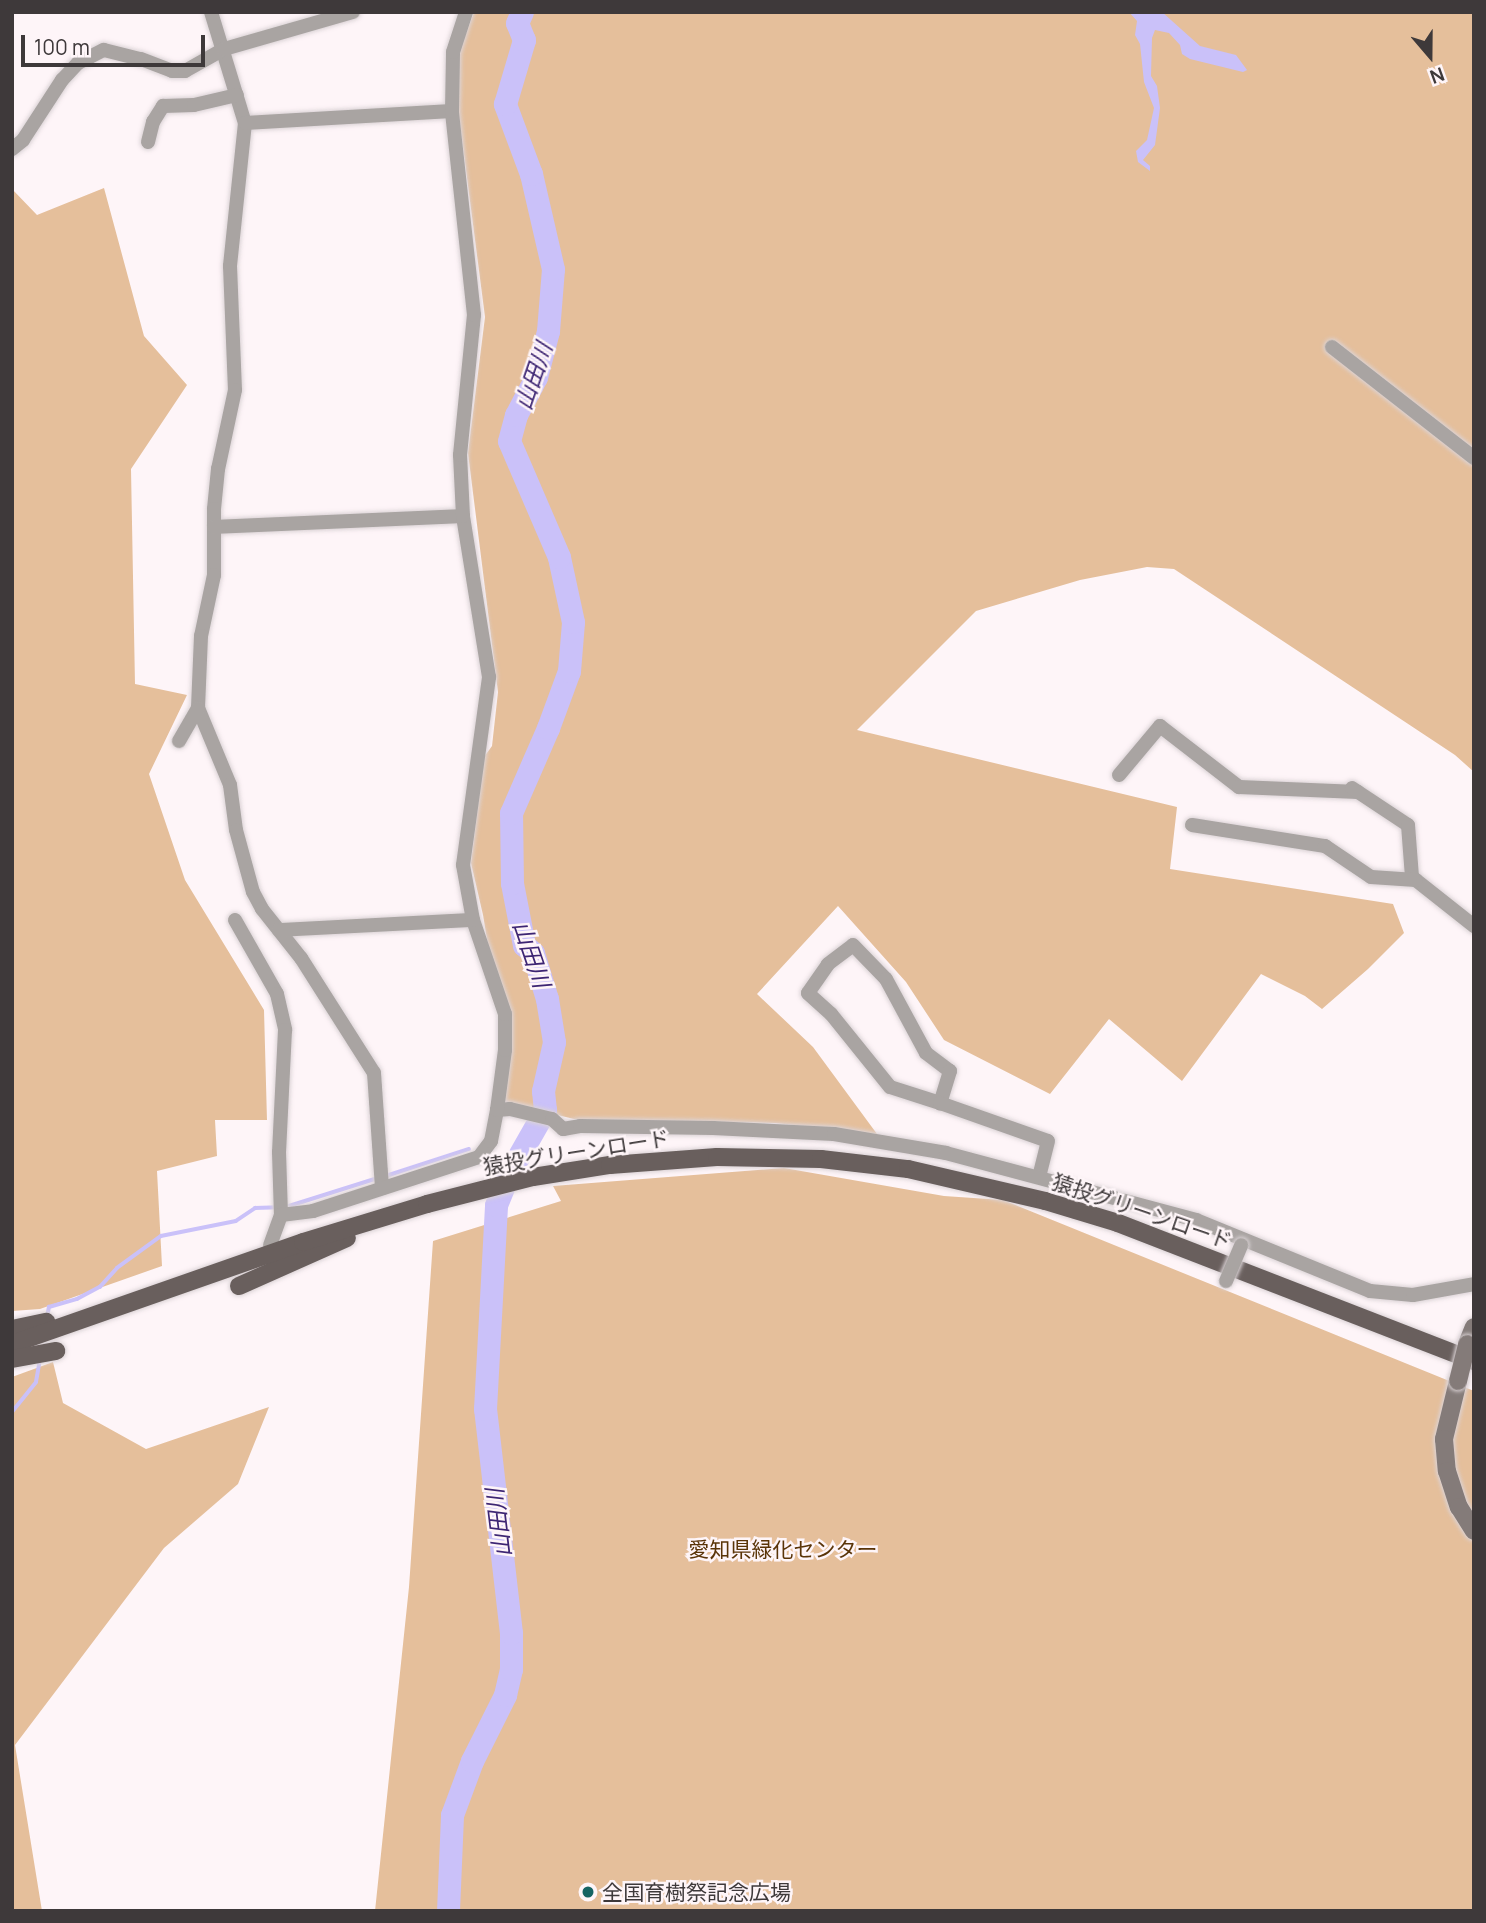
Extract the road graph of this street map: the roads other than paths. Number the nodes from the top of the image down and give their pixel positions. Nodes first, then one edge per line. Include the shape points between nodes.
1 (211, 12) edge
2 (354, 12) edge
3 (466, 12) edge
4 (224, 49) junction
5 (237, 95) junction
6 (452, 111) junction
7 (245, 123) junction
8 (148, 142) dead end
9 (12, 149) edge
10 (1332, 347) dead end
11 (1474, 458) edge
12 (463, 516) junction
13 (214, 527) junction
14 (198, 708) junction
15 (179, 741) dead end
16 (1119, 775) dead end
17 (1345, 783) dead end
18 (1359, 792) junction
19 (1192, 825) dead end
20 (1416, 880) junction
21 (236, 920) dead end
22 (473, 920) junction
23 (1474, 926) edge
24 (279, 930) junction
25 (940, 1103) junction
26 (497, 1110) junction
27 (1039, 1177) junction
28 (382, 1188) junction
29 (427, 1203) junction
30 (281, 1214) junction
31 (270, 1245) dead end
32 (1268, 1249) junction
33 (236, 1265) junction
34 (1226, 1281) dead end
35 (1474, 1284) edge
36 (239, 1286) dead end
37 (12, 1329) edge
38 (1470, 1335) edge
39 (12, 1345) edge
40 (56, 1351) dead end
41 (12, 1359) edge
42 (1474, 1361) edge
43 (1474, 1531) edge

1 - 4 street
2 - 4 street
3 - 6 street via 453,52
4 - 5 street
4 - 9 street via 185,71 116,52 95,54 62,80 23,140
5 - 7 street
5 - 8 street via 163,106
6 - 7 street
6 - 12 street via 474,315 461,445
7 - 13 street via 230,266 235,390 218,469
10 - 11 street
12 - 13 street
12 - 22 street via 489,677 464,846
13 - 14 street via 214,575 201,636
14 - 15 street
14 - 24 street via 230,785 245,873 262,909
16 - 18 street via 1160,726 1239,787
17 - 18 street
18 - 20 street via 1408,825 1412,877
19 - 20 street via 1325,846 1371,877
20 - 23 street
21 - 30 street via 276,994 285,1030
22 - 24 street
22 - 26 street via 505,1014
24 - 28 street via 374,1073
25 - 25 street via 950,1071 926,1054 886,979 852,945 828,964 808,993 831,1014 890,1087
25 - 27 street via 1048,1140
26 - 27 street via 552,1119 564,1129 713,1128 834,1134 946,1153
26 - 28 street via 491,1141 479,1157
27 - 32 street via 1196,1220
28 - 30 street via 313,1211
29 - 33 main road, 猿投グリーンロード
29 - 36 main road
29 - 42 main road, 猿投グリーンロード via 533,1177 717,1157 821,1159 922,1172 1118,1223
30 - 31 street
32 - 34 street, bridge via 1265,1255 1241,1245
32 - 35 street via 1370,1291 1413,1295
33 - 37 main road via 60,1319
33 - 39 main road, 猿投グリーンロード
38 - 43 street, bridge via 1444,1439 1447,1471 1459,1507
40 - 41 main road

